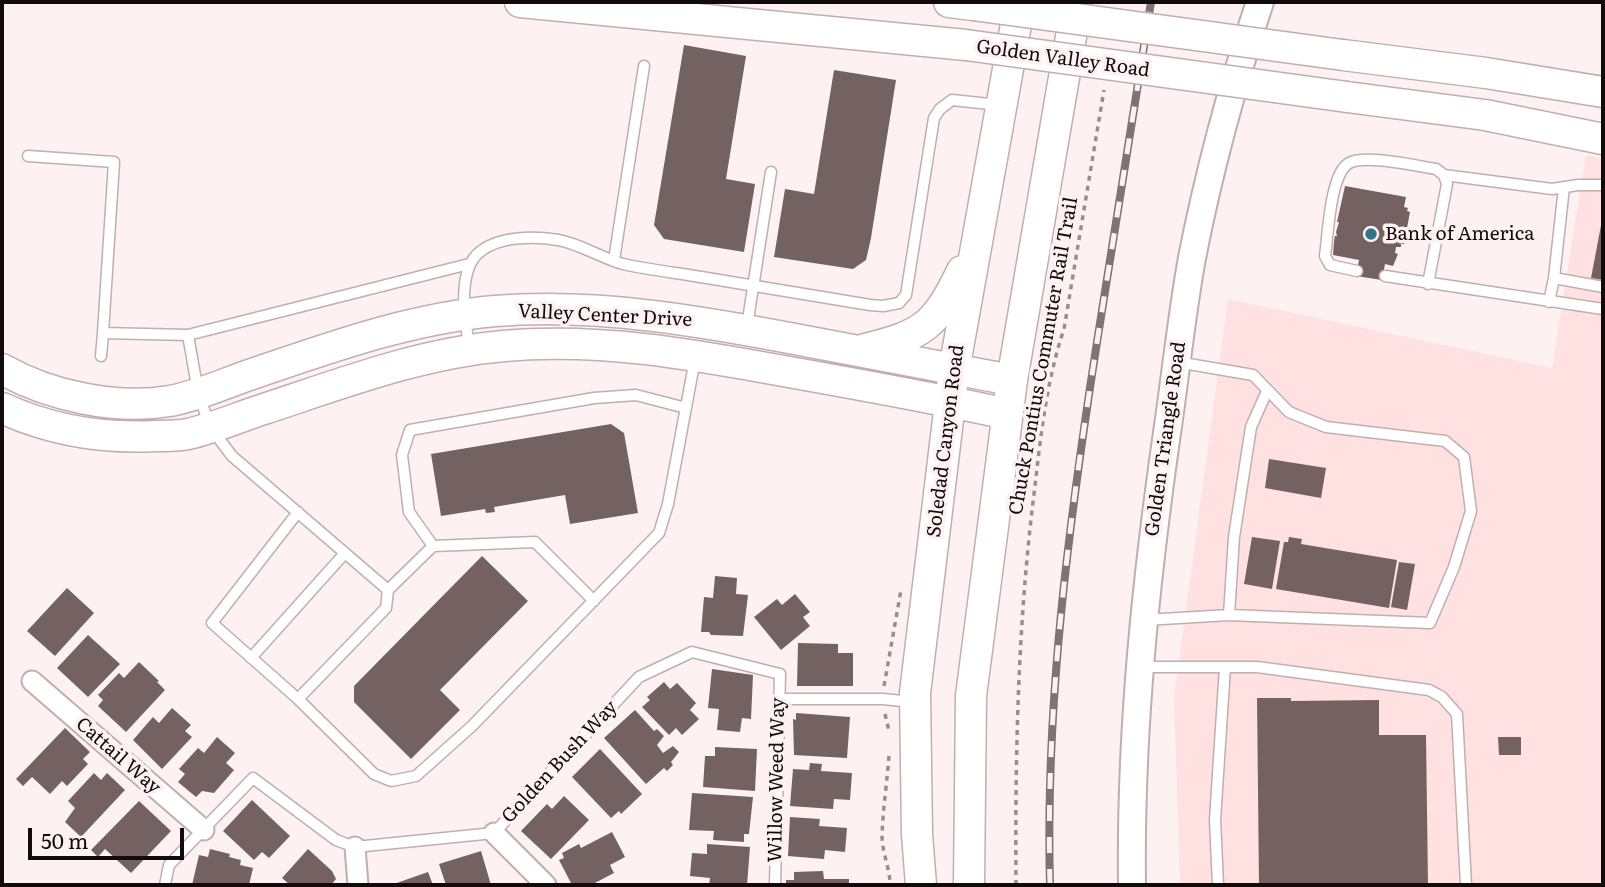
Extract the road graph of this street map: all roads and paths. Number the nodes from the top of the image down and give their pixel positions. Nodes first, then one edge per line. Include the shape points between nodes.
1 (520, 2) edge
2 (1020, 2) edge
3 (1077, 2) edge
4 (1260, 2) edge
5 (961, 3) edge
6 (644, 66) dead end
7 (1105, 83) dead end
8 (1603, 92) edge
9 (1002, 105) junction
10 (1603, 139) edge
11 (28, 156) dead end
12 (771, 172) dead end
13 (1444, 176) junction
14 (1603, 185) edge
15 (1564, 187) junction
16 (977, 239) junction
17 (614, 260) junction
18 (469, 264) junction
19 (1357, 271) dead end
20 (1385, 276) dead end
21 (1559, 278) junction
22 (1428, 284) junction
23 (752, 285) junction
24 (1603, 287) edge
25 (1549, 302) junction
26 (1603, 309) edge
27 (464, 315) junction
28 (746, 330) junction
29 (103, 333) junction
30 (188, 335) junction
31 (470, 350) junction
32 (856, 351) junction
33 (696, 355) junction
34 (101, 356) dead end
35 (1177, 362) junction
36 (2, 369) edge
37 (954, 370) junction
38 (1012, 380) junction
39 (1267, 391) junction
40 (198, 392) junction
41 (950, 401) junction
42 (2, 408) edge
43 (686, 408) junction
44 (1007, 414) junction
45 (210, 427) junction
46 (298, 512) junction
47 (433, 546) junction
48 (345, 553) junction
49 (388, 590) junction
50 (594, 601) junction
51 (1229, 615) junction
52 (1143, 620) junction
53 (251, 658) junction
54 (1139, 667) junction
55 (1225, 667) junction
56 (780, 674) joint
57 (32, 681) dead end
58 (298, 699) junction
59 (779, 699) junction
60 (916, 703) junction
61 (204, 830) junction
62 (494, 833) junction
63 (355, 847) junction
64 (164, 885) edge
65 (358, 885) edge
66 (546, 885) edge
67 (775, 885) edge
68 (921, 885) edge
69 (968, 885) edge
70 (1016, 885) edge
71 (1132, 885) edge
72 (1218, 885) edge
73 (1466, 885) edge

1 - 10 main road, Golden Valley Road, bridge via 966,46 1485,115
2 - 9 main road, Soledad Canyon Road
3 - 38 main road
4 - 35 street, Golden Triangle Road via 1207,187
5 - 8 main road, bridge
6 - 17 lane
7 - 70 path, Chuck Pontius Commuter Rail Trail via 1064,329 1040,439 1026,551 1015,763
9 - 16 main road, Soledad Canyon Road
9 - 23 lane via 952,100 934,118 906,295 899,303 883,306
11 - 29 lane via 114,162
12 - 23 lane
13 - 15 lane
13 - 19 lane via 1436,169 1365,160 1349,163 1338,176 1325,256 1330,265
13 - 22 lane via 1447,184
14 - 15 lane
15 - 21 lane
16 - 32 main road via 947,302 925,328
16 - 37 main road, Soledad Canyon Road
17 - 18 lane via 577,245 535,238 491,245
17 - 23 lane
18 - 27 lane
18 - 30 lane
20 - 22 lane
21 - 24 lane
21 - 25 lane
22 - 25 lane
23 - 28 lane
25 - 26 lane
27 - 28 main road, Valley Center Drive via 579,311 701,321
27 - 31 lane
27 - 40 main road, Valley Center Drive via 359,338
28 - 32 main road, Valley Center Drive
29 - 30 lane
29 - 34 lane
30 - 40 lane
31 - 33 main road, Valley Center Drive via 582,345
31 - 45 main road, Valley Center Drive via 380,370
32 - 37 main road, Valley Center Drive
33 - 41 main road, Valley Center Drive
33 - 43 lane
35 - 39 lane via 1253,375
35 - 52 street, Golden Triangle Road
36 - 40 main road, Valley Center Drive via 55,392 115,401 171,401
37 - 38 main road, Valley Center Drive
37 - 41 main road, Soledad Canyon Road
38 - 44 main road
39 - 51 lane via 1251,428 1234,537
39 - 51 lane via 1289,412 1326,427 1446,441 1464,457 1471,511 1454,568 1430,623
40 - 45 lane
41 - 44 main road, Valley Center Drive
41 - 60 main road, Soledad Canyon Road
42 - 45 main road, Valley Center Drive via 45,425 116,436 187,435
43 - 47 lane via 636,395 608,397 410,430 402,455 409,512
43 - 50 lane via 659,533
44 - 69 main road via 971,696
45 - 46 lane via 232,456
46 - 48 lane
46 - 53 lane via 212,623
47 - 49 lane
47 - 50 lane via 536,542
48 - 49 lane
48 - 53 lane
49 - 58 lane via 386,608
50 - 58 lane via 472,726 416,776 391,781 374,774
51 - 52 lane
52 - 54 street, Golden Triangle Road
53 - 58 lane
54 - 55 lane
54 - 71 street, Golden Triangle Road
55 - 72 lane via 1216,821
55 - 73 lane via 1283,670 1429,690 1443,696 1457,713
56 - 59 lane, Willow Weed Way
56 - 62 lane, Golden Bush Way via 692,652 639,677
57 - 61 street, Cattail Way
59 - 60 lane
59 - 67 lane, Willow Weed Way
60 - 68 main road, Soledad Canyon Road
61 - 63 lane via 253,778 337,840
61 - 64 lane via 169,866
62 - 63 lane, Golden Bush Way
62 - 66 street
63 - 65 street

